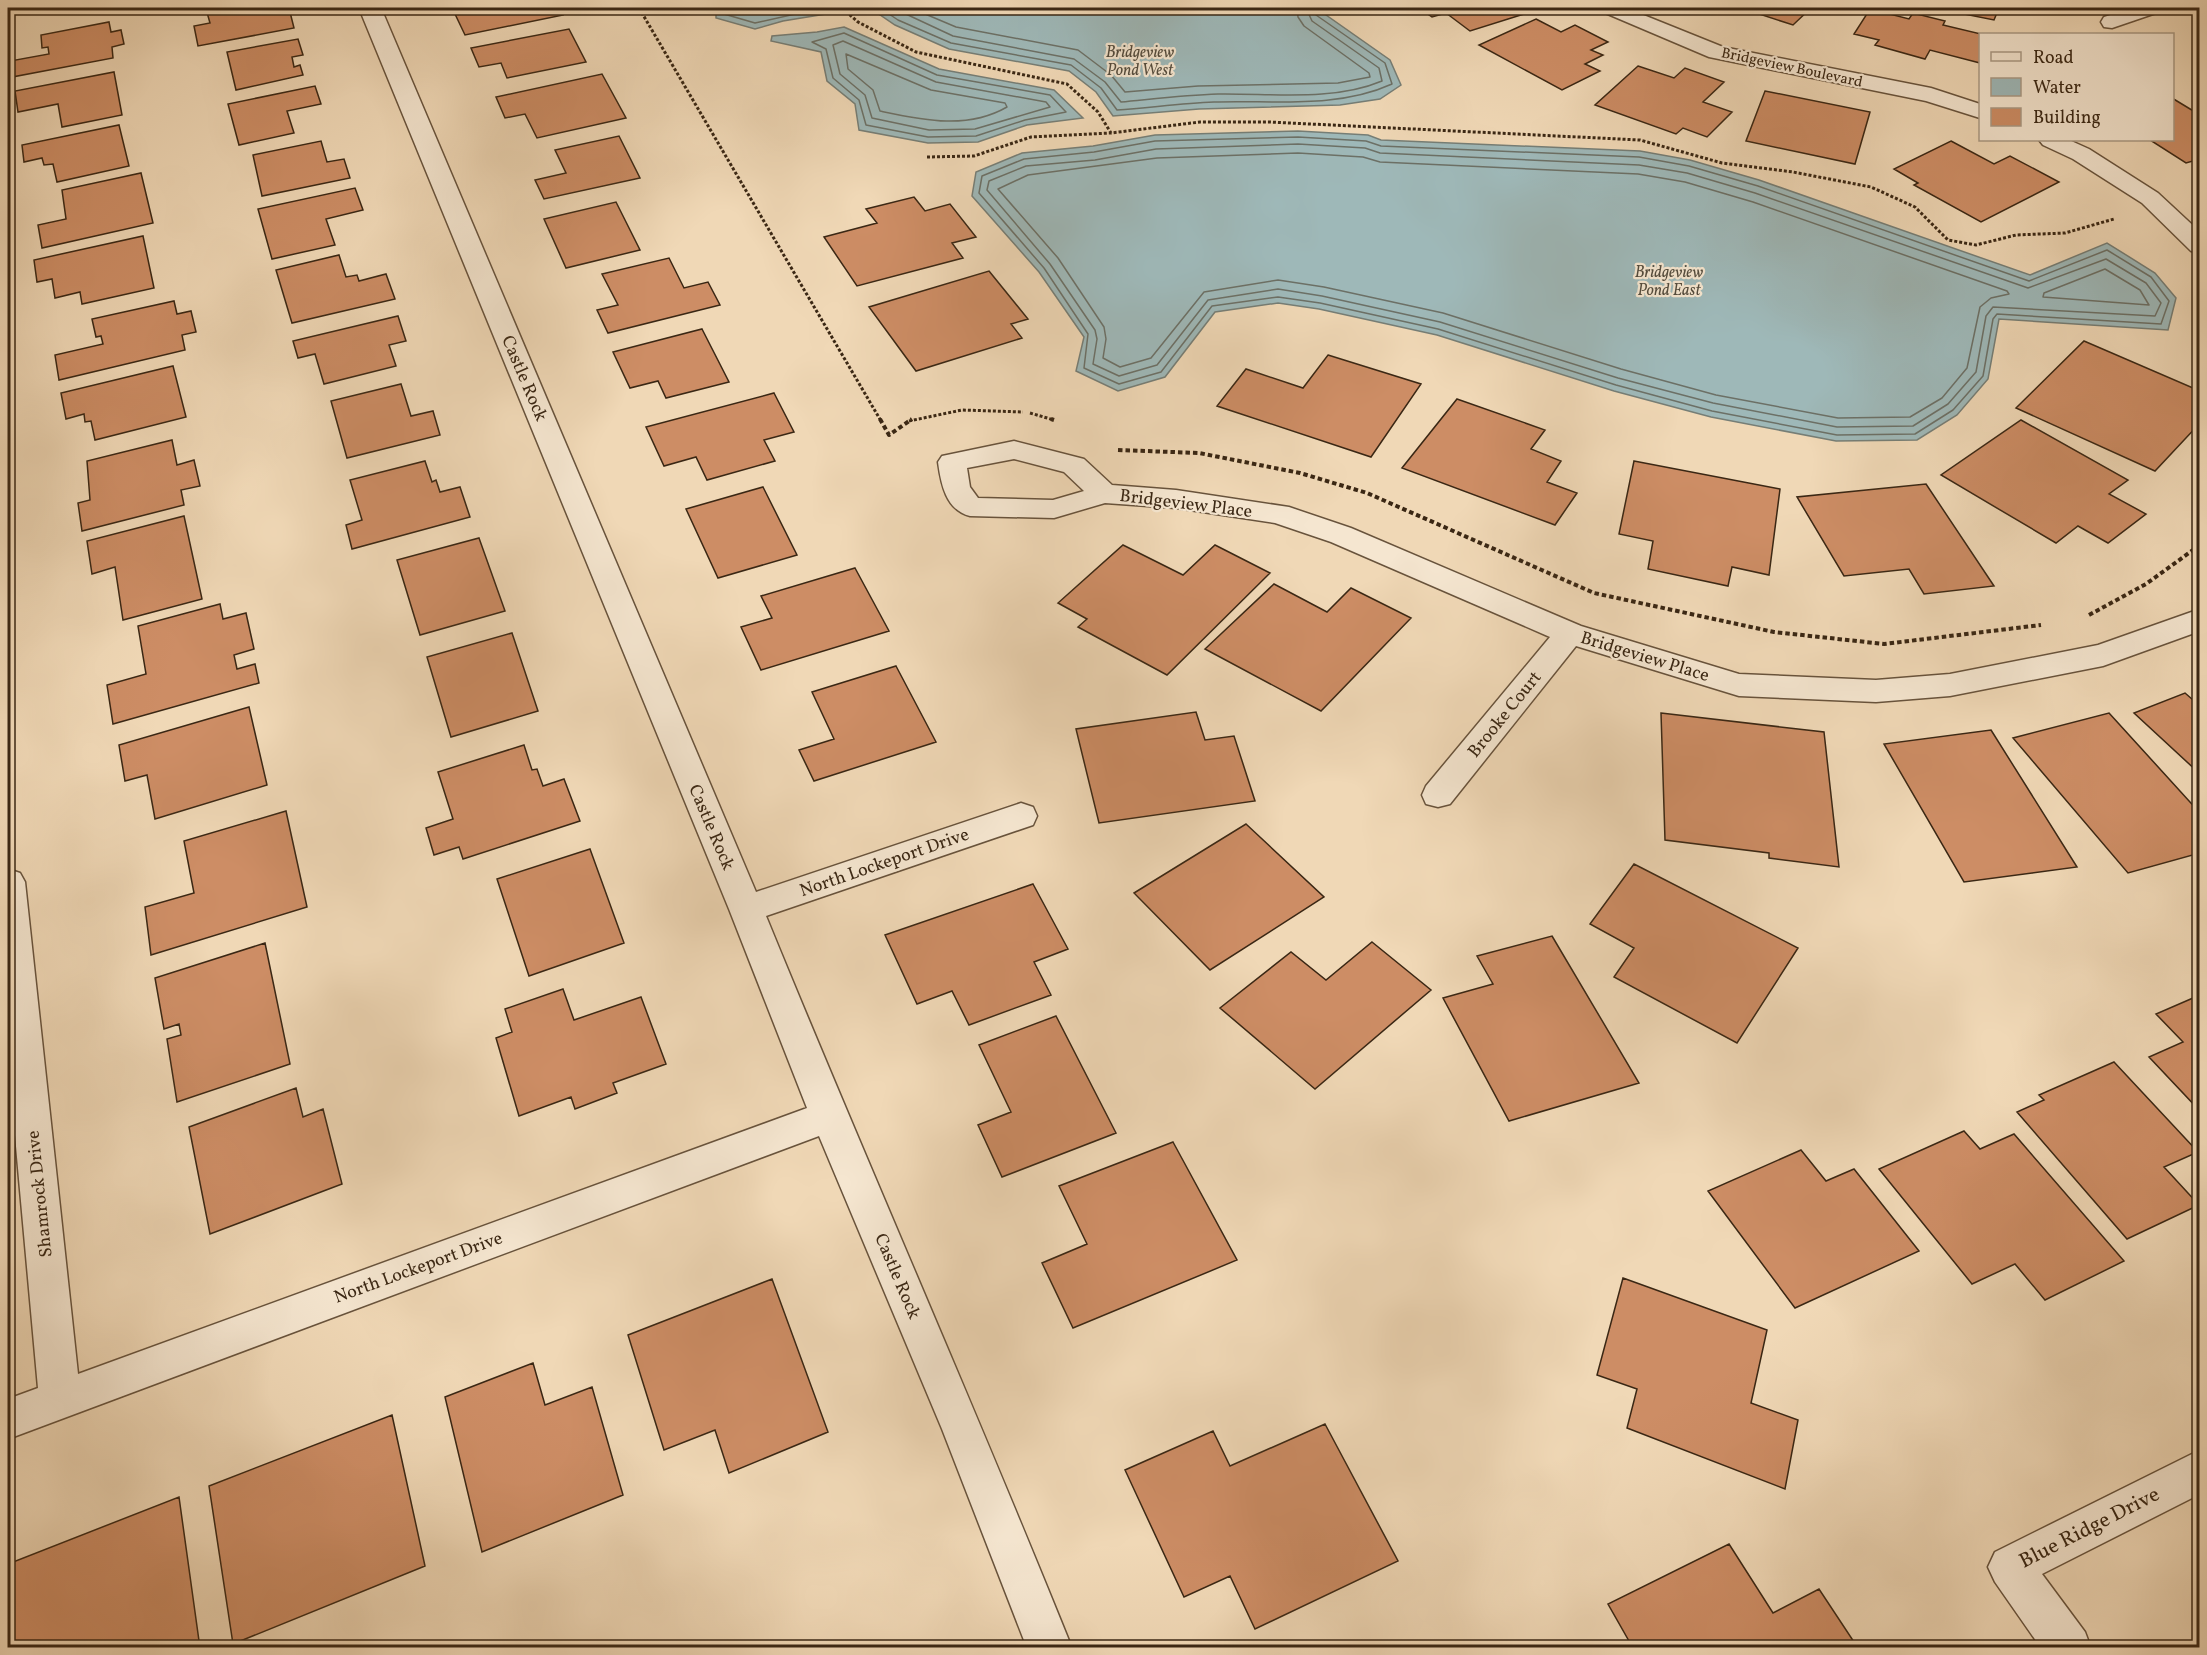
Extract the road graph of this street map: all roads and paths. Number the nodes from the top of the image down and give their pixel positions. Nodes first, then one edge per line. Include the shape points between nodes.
1 (370, 8) edge
2 (639, 8) edge
3 (842, 8) edge
4 (1610, 8) edge
5 (2152, 8) edge
6 (2112, 22) dead end
7 (1979, 111) edge
8 (1111, 133) junction
9 (2053, 141) edge
10 (927, 157) dead end
11 (2121, 217) dead end
12 (2199, 246) edge
13 (1058, 422) dead end
14 (1112, 450) dead end
15 (1104, 494) dead end
16 (2199, 545) edge
17 (2199, 619) edge
18 (2082, 620) dead end
19 (2047, 624) dead end
20 (1570, 633) junction
21 (1438, 795) dead end
22 (1021, 816) dead end
23 (8, 882) edge
24 (746, 909) junction
25 (829, 1116) junction
26 (60, 1399) junction
27 (8, 1419) edge
28 (2199, 1471) edge
29 (1050, 1647) edge
30 (2069, 1647) edge

1 - 24 street, Castle Rock
2 - 13 path via 889,435 904,423 939,413 1009,409
3 - 8 path via 858,22 916,52 1067,84 1098,112
4 - 7 street, Bridgeview Boulevard via 1717,52 1930,95
5 - 6 street
8 - 10 path via 1031,137 974,156
8 - 11 path via 1200,122 1640,141 1722,163 1871,187 1915,207 1948,240 1976,245 2016,236 2065,233
9 - 12 street via 2150,198
14 - 19 path via 1199,453 1300,472 1367,493 1594,593 1774,632 1884,644
15 - 20 street, Bridgeview Place via 1176,499 1279,514 1341,535
16 - 18 path via 2146,584
17 - 20 street, Bridgeview Place via 2103,655 1950,685 1876,691 1738,685
20 - 21 street, Brooke Court
22 - 24 street, North Lockeport Drive
23 - 26 street, Shamrock Drive
24 - 25 street, Castle Rock
25 - 26 street, North Lockeport Drive
25 - 29 street, Castle Rock via 963,1429
26 - 27 street, North Lockeport Drive
28 - 30 street, Blue Ridge Drive via 2010,1568

